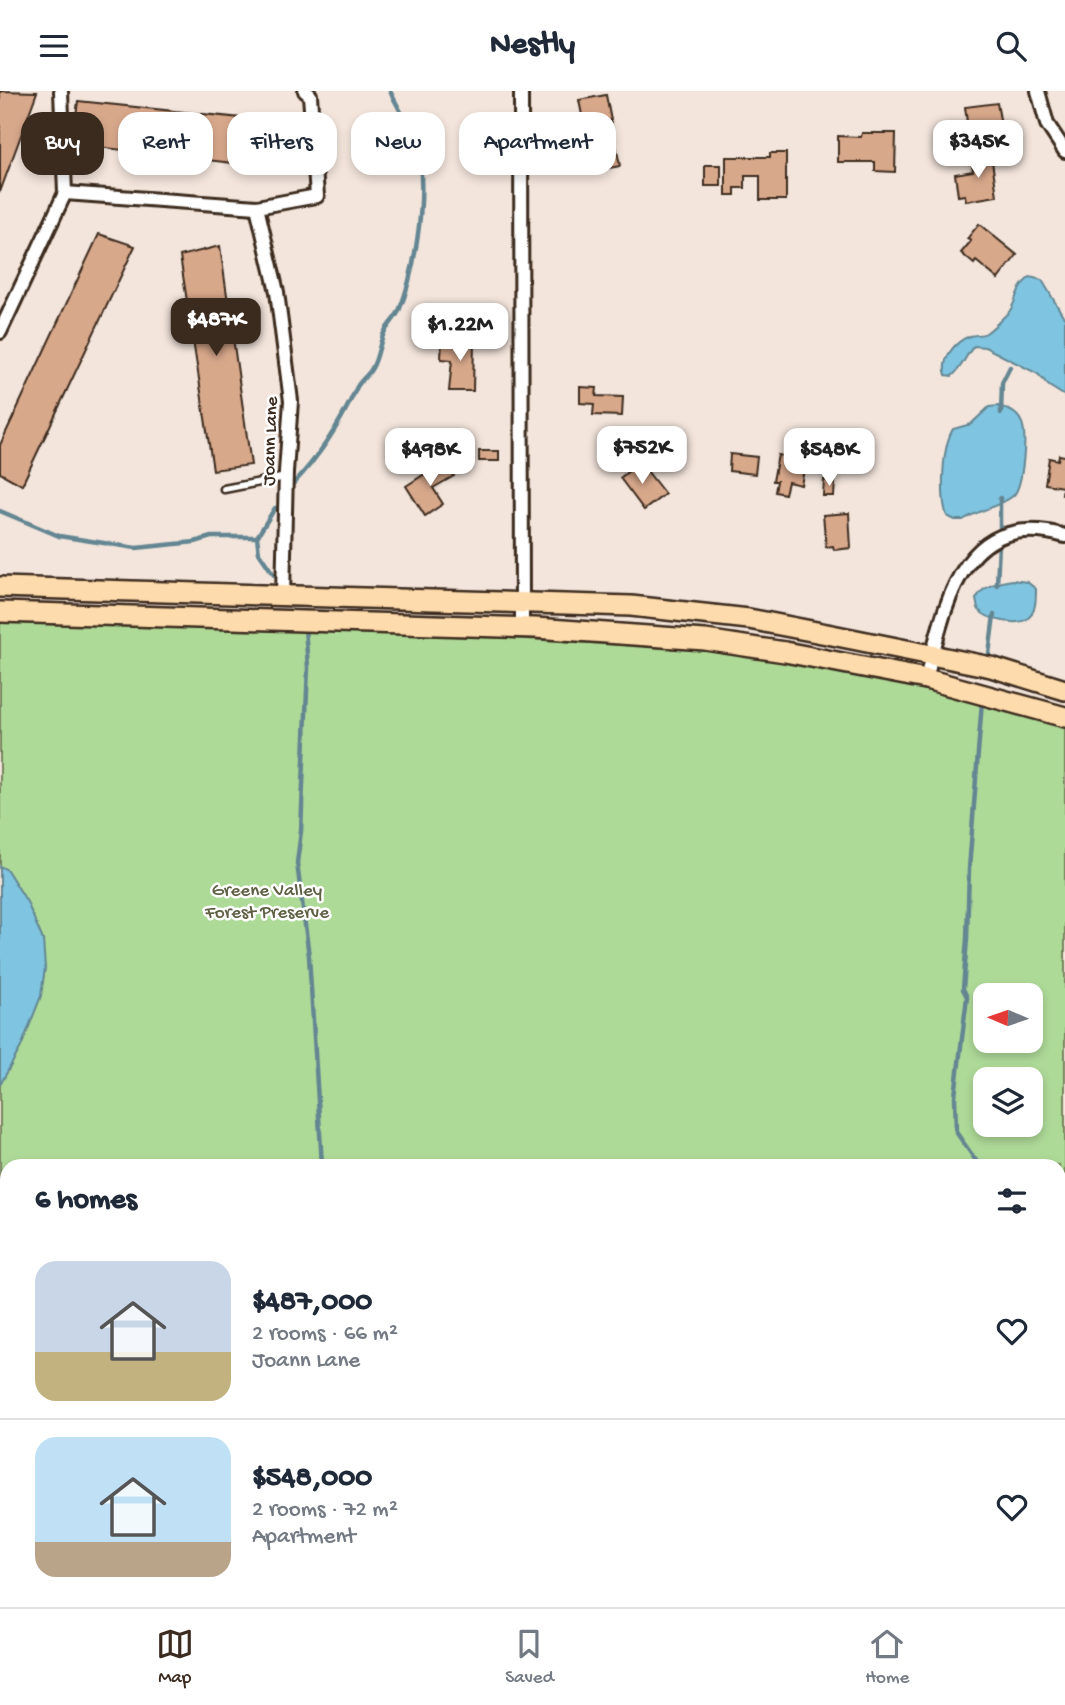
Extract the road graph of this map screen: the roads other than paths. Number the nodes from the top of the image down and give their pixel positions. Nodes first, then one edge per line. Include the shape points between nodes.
1 (61, 91) edge
2 (306, 91) edge
3 (521, 91) edge
4 (1038, 91) edge
5 (1065, 151) edge
6 (65, 194) junction
7 (257, 207) junction
8 (0, 332) edge
9 (286, 477) junction
10 (224, 489) dead end
11 (1065, 536) edge
12 (0, 587) edge
13 (283, 595) junction
14 (522, 601) junction
15 (0, 613) edge
16 (522, 627) junction
17 (932, 655) junction
18 (926, 679) junction
19 (1065, 691) edge
20 (1065, 717) edge

1 - 6 street
2 - 7 street via 310,95 317,196
3 - 14 street
4 - 5 street via 1047,124
6 - 7 street
6 - 8 street
7 - 9 street, Joann Lane via 277,292 291,401
9 - 10 lane
9 - 13 street, Joann Lane
11 - 17 street via 1017,533 988,544 971,558 953,585
12 - 13 main road
13 - 14 main road
14 - 16 street
14 - 17 main road via 631,606 749,619
15 - 16 main road
16 - 18 main road via 705,641
17 - 18 street
17 - 19 main road via 991,667
18 - 20 main road

